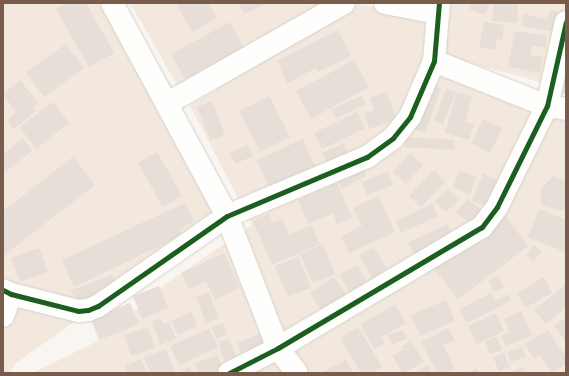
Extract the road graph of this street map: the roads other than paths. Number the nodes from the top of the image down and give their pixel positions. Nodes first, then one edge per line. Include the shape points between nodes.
1 (112, 3) edge
2 (385, 3) edge
3 (340, 4) edge
4 (439, 8) edge
5 (566, 22) edge
6 (434, 60) junction
7 (168, 103) junction
8 (556, 108) edge
9 (227, 216) junction
10 (7, 292) edge
11 (3, 316) edge
12 (278, 348) junction
13 (229, 373) edge
14 (297, 373) edge

1 - 7 street
2 - 4 street
3 - 7 street
4 - 6 street
5 - 8 street
6 - 8 street
6 - 9 street via 410,117 393,138 367,157
7 - 9 street
8 - 12 street via 497,207 482,227
9 - 10 street via 98,306 88,310 78,311
9 - 12 street
10 - 11 street
12 - 13 street
12 - 14 street

